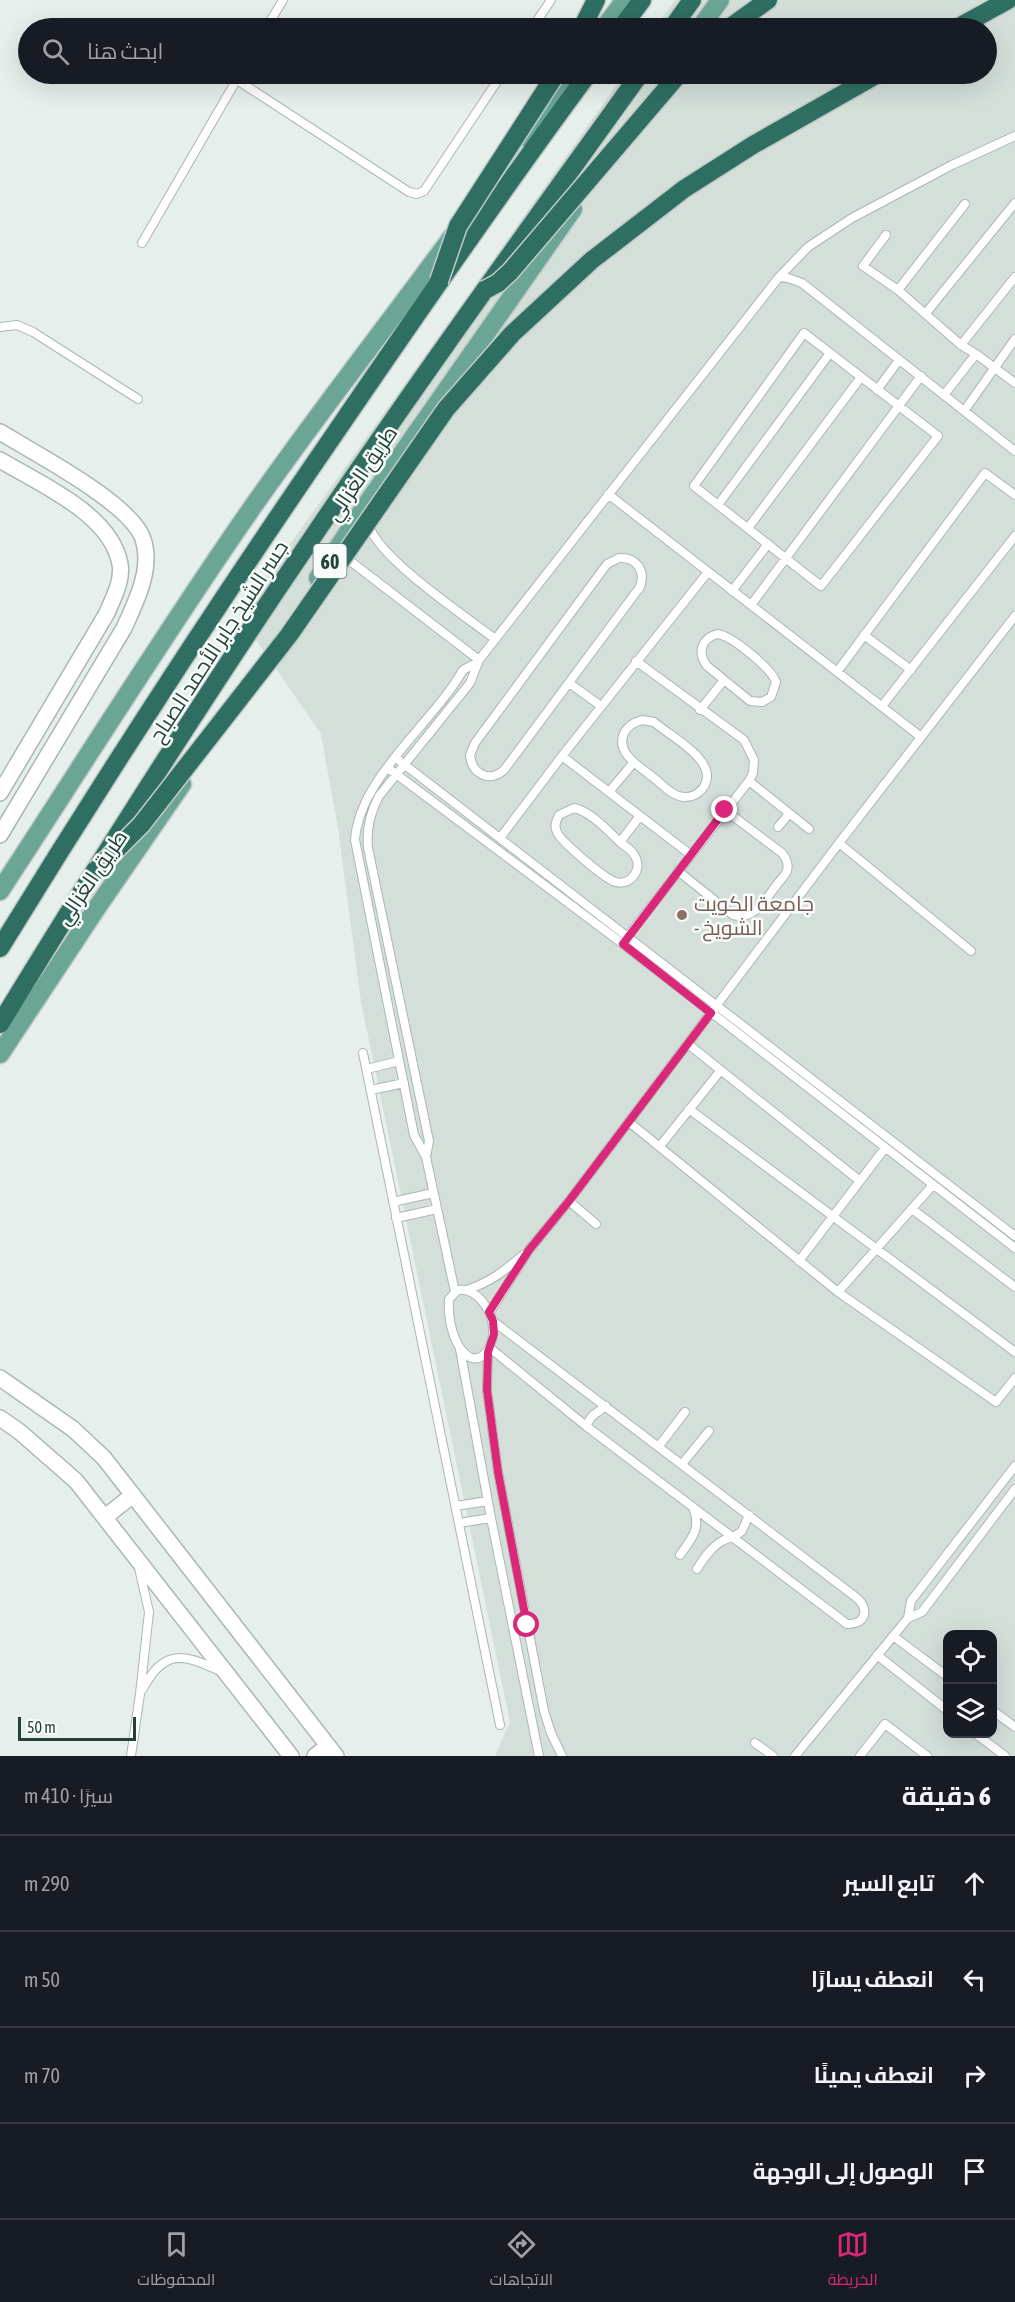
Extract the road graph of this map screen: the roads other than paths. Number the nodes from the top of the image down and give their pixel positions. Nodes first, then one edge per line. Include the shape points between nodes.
1 (283, 0) edge
2 (551, 0) edge
3 (596, 0) edge
4 (625, 0) edge
5 (642, 0) edge
6 (692, 0) edge
7 (720, 0) edge
8 (768, 0) edge
9 (1008, 0) edge
10 (272, 18) edge
11 (539, 18) edge
12 (587, 18) edge
13 (612, 18) edge
14 (628, 18) edge
15 (679, 18) edge
16 (707, 18) edge
17 (743, 18) edge
18 (975, 18) edge
19 (234, 84) edge
20 (248, 84) edge
21 (495, 84) edge
22 (550, 84) edge
23 (564, 84) edge
24 (581, 84) edge
25 (633, 84) edge
26 (661, 84) edge
27 (670, 84) edge
28 (860, 84) edge
29 (1015, 136) edge
30 (1015, 203) edge
31 (965, 204) dead end
32 (886, 235) dead end
33 (142, 243) dead end
34 (1015, 277) edge
35 (779, 278) junction
36 (439, 281) junction
37 (484, 290) junction
38 (898, 290) junction
39 (926, 313) junction
40 (2, 325) edge
41 (1015, 339) edge
42 (961, 345) junction
43 (830, 353) junction
44 (976, 354) junction
45 (899, 360) junction
46 (994, 367) junction
47 (921, 376) junction
48 (861, 377) junction
49 (1015, 383) edge
50 (877, 390) junction
51 (944, 394) junction
52 (138, 399) dead end
53 (899, 406) junction
54 (964, 411) junction
55 (0, 432) edge
56 (1015, 451) edge
57 (0, 460) edge
58 (608, 494) junction
59 (1015, 495) edge
60 (366, 505) junction
61 (718, 505) junction
62 (748, 528) junction
63 (1015, 536) edge
64 (768, 544) junction
65 (337, 550) junction
66 (786, 559) junction
67 (708, 572) junction
68 (732, 591) junction
69 (751, 605) junction
70 (1015, 616) edge
71 (864, 635) junction
72 (495, 639) junction
73 (477, 661) junction
74 (636, 661) junction
75 (910, 670) junction
76 (837, 672) junction
77 (724, 680) junction
78 (569, 683) junction
79 (601, 706) junction
80 (882, 706) junction
81 (700, 710) junction
82 (921, 737) junction
83 (562, 756) junction
84 (396, 758) junction
85 (634, 762) junction
86 (405, 764) junction
87 (388, 768) junction
88 (397, 774) junction
89 (749, 781) junction
90 (609, 792) junction
91 (0, 793) edge
92 (725, 810) junction
93 (789, 814) junction
94 (640, 816) junction
95 (778, 827) dead end
96 (809, 829) dead end
97 (0, 835) edge
98 (500, 838) junction
99 (620, 842) junction
100 (839, 843) junction
101 (691, 855) junction
102 (96, 870) junction
103 (678, 871) junction
104 (0, 891) edge
105 (625, 940) junction
106 (0, 948) edge
107 (971, 951) dead end
108 (717, 1005) junction
109 (711, 1013) junction
110 (0, 1024) edge
111 (688, 1044) junction
112 (363, 1053) dead end
113 (0, 1054) edge
114 (399, 1061) junction
115 (367, 1069) junction
116 (721, 1070) junction
117 (404, 1083) junction
118 (371, 1090) junction
119 (689, 1110) junction
120 (629, 1122) junction
121 (660, 1146) junction
122 (885, 1148) junction
123 (426, 1157) junction
124 (860, 1181) junction
125 (933, 1185) junction
126 (434, 1193) junction
127 (569, 1201) junction
128 (393, 1202) junction
129 (437, 1209) junction
130 (912, 1209) junction
131 (834, 1215) junction
132 (396, 1218) junction
133 (596, 1224) dead end
134 (1015, 1236) edge
135 (1015, 1248) edge
136 (876, 1249) junction
137 (529, 1250) junction
138 (799, 1261) junction
139 (1015, 1287) edge
140 (467, 1290) junction
141 (455, 1292) junction
142 (838, 1292) junction
143 (489, 1312) junction
144 (493, 1321) junction
145 (460, 1348) junction
146 (489, 1350) junction
147 (1015, 1352) edge
148 (0, 1378) edge
149 (1015, 1378) edge
150 (606, 1406) junction
151 (685, 1412) dead end
152 (0, 1418) edge
153 (586, 1426) junction
154 (0, 1427) edge
155 (709, 1431) dead end
156 (20, 1432) junction
157 (659, 1446) junction
158 (682, 1464) junction
159 (1015, 1466) edge
160 (1015, 1489) edge
161 (133, 1495) junction
162 (488, 1502) junction
163 (456, 1506) junction
164 (694, 1509) junction
165 (749, 1515) junction
166 (105, 1517) junction
167 (491, 1518) junction
168 (459, 1523) junction
169 (731, 1538) junction
170 (680, 1555) dead end
171 (136, 1558) junction
172 (697, 1569) dead end
173 (908, 1618) junction
174 (893, 1636) junction
175 (877, 1655) junction
176 (943, 1673) edge
177 (226, 1674) junction
178 (140, 1694) junction
179 (943, 1707) edge
180 (997, 1713) edge
181 (500, 1725) dead end
182 (1015, 1727) edge
183 (981, 1738) edge
184 (755, 1743) dead end
185 (332, 1751) edge
186 (923, 1755) edge
187 (131, 1756) edge
188 (291, 1756) edge
189 (315, 1756) edge
190 (539, 1756) edge
191 (562, 1756) edge
192 (773, 1756) edge
193 (795, 1756) edge
194 (860, 1756) edge
195 (1005, 1756) edge

1 - 10 lane
2 - 11 lane
3 - 12 highway
4 - 13 main road
5 - 14 highway
6 - 15 highway
7 - 16 main road
8 - 17 highway
9 - 18 highway
19 - 33 lane
20 - 21 lane via 417,194 424,191
22 - 36 highway, bridge via 458,226
23 - 104 main road via 247,515
24 - 36 highway, bridge
25 - 37 highway, 60
26 - 60 main road, طريق الغزالي / 60
27 - 37 highway, bridge via 510,272 498,284
28 - 102 highway, bridge via 684,189 592,260 512,334 446,409 289,635 233,708 141,825
29 - 35 lane via 852,218 808,248
30 - 39 lane
31 - 38 lane
32 - 38 lane via 863,266
34 - 42 lane
35 - 45 lane via 802,283
35 - 58 lane
36 - 106 highway, جسر الشيخ جابر الأحمد الصباح via 248,560 76,823
37 - 102 highway, جسر الشيخ جابر الأحمد الصباح / 60, bridge via 307,544
38 - 39 lane
39 - 42 lane
40 - 52 lane via 33,332
41 - 46 lane
42 - 44 lane
43 - 48 lane
43 - 61 lane
43 - 61 lane via 804,333 694,486
44 - 46 lane
44 - 51 lane
45 - 47 lane
45 - 50 lane
46 - 49 lane
46 - 54 lane
47 - 51 lane
47 - 53 lane
48 - 50 lane
48 - 62 lane
50 - 53 lane
51 - 54 lane
53 - 66 lane
53 - 66 lane via 938,436 821,586
54 - 56 lane
55 - 97 street via 104,496 131,518 144,539 146,568 124,628
57 - 91 street via 88,513 110,538 120,565 119,584 107,613
58 - 67 lane
58 - 72 lane
59 - 71 lane via 985,473
60 - 65 main road, طريق الغزالي / 60
60 - 72 lane via 373,536 393,560
61 - 62 lane
62 - 64 lane
63 - 75 lane
64 - 66 lane
64 - 68 lane
65 - 73 lane
65 - 113 main road, طريق الغزالي / 60
66 - 69 lane
67 - 68 lane
67 - 74 lane
68 - 69 lane
69 - 76 lane
70 - 82 lane
71 - 75 lane
71 - 76 lane
72 - 73 lane
73 - 84 lane via 464,670
73 - 86 lane via 470,683
74 - 79 lane
74 - 81 lane
75 - 80 lane
76 - 80 lane
77 - 77 lane via 701,656 706,639 717,634 729,636 771,673 776,687 767,700 756,702
77 - 81 lane
78 - 78 lane via 640,587 642,574 632,560 619,558 607,564 475,743 470,755 478,773 495,776 504,770
78 - 79 lane
79 - 83 lane
80 - 82 lane
81 - 89 lane via 744,741 754,760
82 - 100 lane
83 - 90 lane
83 - 98 lane
84 - 86 lane
84 - 87 lane
85 - 85 lane via 624,751 624,734 636,721 648,720 700,759 707,770 706,783 692,796 678,796
85 - 90 lane
86 - 88 lane
86 - 98 lane
87 - 88 lane
87 - 114 lane via 363,805 355,840
88 - 105 lane
88 - 123 lane via 374,805 367,837 429,1141
89 - 92 lane
89 - 93 lane
90 - 94 lane
92 - 101 lane
92 - 103 lane via 785,857 787,871 758,910 733,915
93 - 95 lane
93 - 96 lane
94 - 99 lane
94 - 101 lane
98 - 105 lane
99 - 99 lane via 634,854 638,866 633,877 618,883 562,840 556,831 557,820 564,811 580,809
100 - 107 lane
100 - 108 lane
101 - 103 lane
102 - 110 highway, جسر الشيخ جابر الأحمد الصباح / 60
103 - 105 lane
105 - 108 lane
105 - 109 lane
108 - 109 lane
108 - 134 lane
109 - 111 lane
109 - 122 lane
111 - 116 lane
111 - 120 lane
112 - 115 lane
114 - 115 lane
114 - 117 lane
115 - 118 lane
116 - 119 lane
116 - 124 lane
117 - 118 lane
117 - 123 lane via 414,1136
118 - 128 lane
119 - 121 lane
119 - 131 lane
120 - 121 lane
120 - 127 lane
121 - 138 lane
122 - 124 lane
122 - 125 lane
123 - 126 lane
124 - 131 lane
125 - 130 lane
125 - 135 lane
126 - 128 lane
126 - 129 lane
127 - 133 lane
127 - 137 lane
128 - 132 lane
129 - 132 lane
129 - 141 lane
130 - 136 lane
130 - 139 lane
131 - 136 lane
131 - 138 lane
132 - 163 lane
136 - 142 lane
136 - 147 lane
137 - 140 lane via 498,1277
137 - 143 lane
138 - 142 lane
140 - 141 lane
140 - 143 lane
141 - 145 lane via 449,1299 449,1316
142 - 149 lane via 996,1402
143 - 144 lane
144 - 146 lane
144 - 150 lane
145 - 146 lane via 473,1359
145 - 162 lane
146 - 153 lane
146 - 191 lane via 487,1390 507,1518 543,1711
148 - 161 street via 73,1429 104,1458
150 - 153 lane
150 - 157 lane
151 - 157 lane
152 - 156 street
153 - 164 lane
154 - 156 lane
155 - 158 lane
156 - 166 street via 76,1481
157 - 158 lane
158 - 165 lane
159 - 173 lane via 911,1601
160 - 173 lane via 922,1612
161 - 166 street
161 - 185 street
162 - 163 lane
162 - 167 lane
163 - 168 lane
164 - 169 lane
164 - 170 lane via 698,1522 695,1535
165 - 169 lane via 742,1531
165 - 169 lane via 863,1604 863,1619 847,1624
166 - 171 street
167 - 168 lane
167 - 190 lane
168 - 181 lane
169 - 172 lane via 707,1554
171 - 177 street
171 - 178 lane via 149,1612
173 - 174 lane
174 - 175 lane
174 - 176 lane
175 - 179 lane
175 - 193 lane
177 - 178 lane via 194,1658 181,1657 160,1665
177 - 188 street
178 - 187 lane
180 - 182 lane
183 - 195 lane
184 - 192 lane
185 - 189 street
186 - 194 lane via 885,1724

